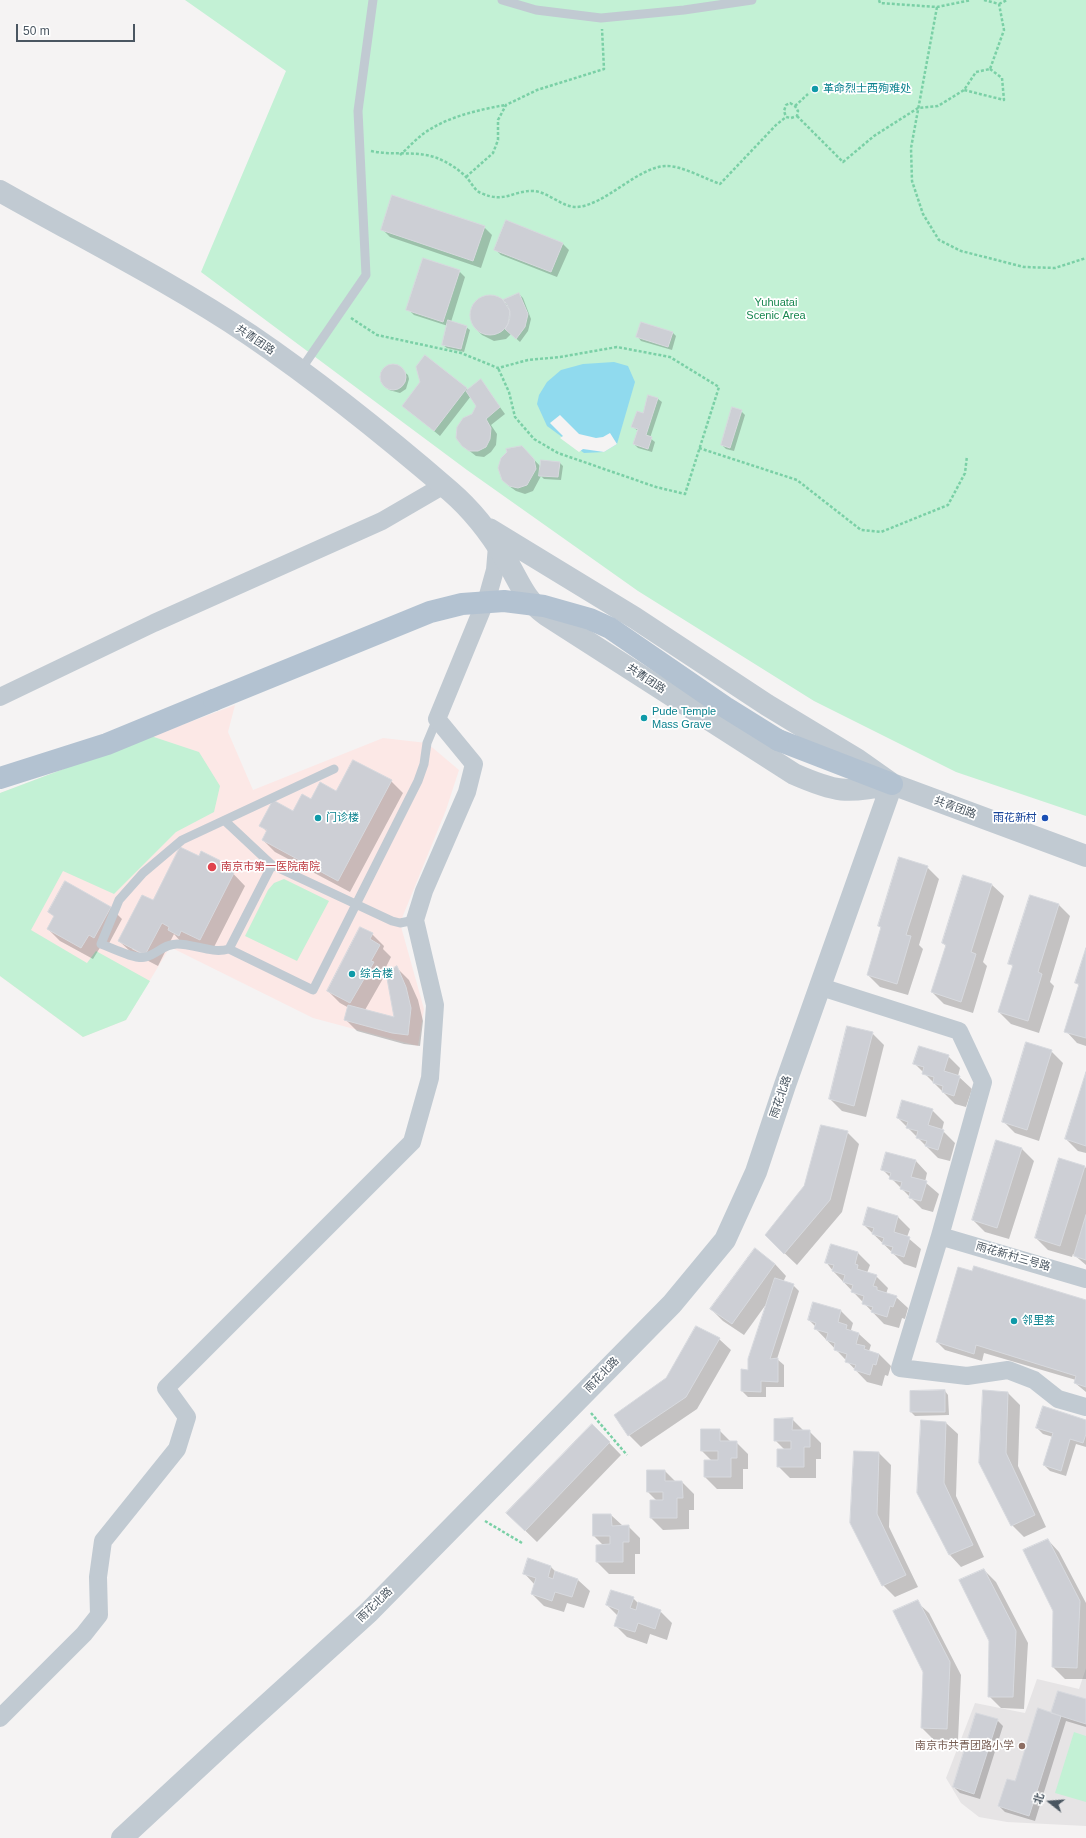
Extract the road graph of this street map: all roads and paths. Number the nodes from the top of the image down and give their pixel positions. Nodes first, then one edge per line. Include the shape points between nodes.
1 (373, 0) edge
2 (502, 0) edge
3 (752, 0) edge
4 (879, 0) edge
5 (971, 0) edge
6 (984, 0) edge
7 (1008, 0) edge
8 (999, 4) junction
9 (937, 7) junction
10 (601, 18) junction
11 (990, 69) junction
12 (964, 90) junction
13 (808, 94) dead end
14 (506, 105) junction
15 (795, 106) junction
16 (918, 108) junction
17 (797, 116) junction
18 (786, 117) junction
19 (360, 148) junction
20 (400, 155) junction
21 (466, 177) junction
22 (0, 191) edge
23 (1086, 258) edge
24 (340, 311) junction
25 (498, 368) junction
26 (300, 371) junction
27 (699, 448) junction
28 (967, 456) dead end
29 (444, 485) junction
30 (483, 525) junction
31 (497, 546) junction
32 (0, 697) edge
33 (437, 719) junction
34 (334, 769) dead end
35 (0, 778) edge
36 (892, 784) junction
37 (225, 821) junction
38 (1086, 856) edge
39 (272, 865) junction
40 (356, 905) junction
41 (415, 920) junction
42 (229, 949) junction
43 (821, 987) junction
44 (940, 1236) junction
45 (1086, 1279) edge
46 (578, 1399) junction
47 (1086, 1407) edge
48 (627, 1455) dead end
49 (468, 1512) junction
50 (522, 1543) dead end
51 (0, 1718) edge
52 (122, 1838) edge

1 - 19 lane via 358,111
2 - 10 lane via 536,10
3 - 10 lane
4 - 9 path via 880,3
5 - 9 path
6 - 8 path
7 - 8 path
8 - 11 path via 1004,30
9 - 16 path
10 - 14 path via 604,69 537,90
11 - 12 path via 976,72
11 - 12 path via 1002,78 1004,100
12 - 16 path via 938,106
13 - 15 path
14 - 20 path via 477,111 447,122 425,133
14 - 21 path via 498,120 498,140 493,153
15 - 17 path
15 - 18 path via 790,103 786,105
16 - 17 path via 874,136 843,162
16 - 23 path via 911,148 912,181 923,214 939,240 961,251 1024,267 1055,268
17 - 18 path
18 - 21 path via 720,184 666,166 647,172 593,203 575,207 534,191 496,198 479,193
19 - 20 path
19 - 24 lane via 366,275
20 - 21 path via 420,153 438,158
22 - 26 street, 共青团路 via 174,289 249,334
24 - 25 path via 377,335 461,354
24 - 26 lane
25 - 27 path via 509,392 514,417 534,439 558,453 656,487 684,494
25 - 27 path via 528,360 617,347 670,357 719,387
26 - 29 street, 共青团路
27 - 28 path via 797,480 861,530 881,532 948,505 965,474
29 - 30 street, 共青团路
29 - 32 street via 382,521 154,623
30 - 31 street, 共青团路
30 - 36 street, 共青团路 via 635,618
31 - 33 street via 495,570 488,595
31 - 36 street, 共青团路 via 525,595 536,607 770,760 794,774 839,791 862,791
33 - 40 lane via 427,743 418,781
33 - 41 street via 474,764 467,792 424,891
34 - 37 lane
35 - 36 main road, bridge via 107,744 430,612 462,604 504,601 568,611 610,628 778,740
36 - 38 street, 共青团路
36 - 43 street, 雨花北路
37 - 39 lane
37 - 42 lane via 182,840 143,873 119,900 101,944 130,955 145,957 162,947 177,944 220,952
39 - 40 lane
39 - 42 lane
40 - 41 lane via 392,922
40 - 42 lane via 313,990
41 - 51 street via 434,1005 430,1078 412,1142 166,1388 187,1417 177,1449 102,1541 98,1577 100,1615
43 - 44 street via 959,1031 983,1082
43 - 46 street, 雨花北路 via 756,1172 726,1240 672,1304
44 - 45 street, 雨花新村三号路
44 - 47 street via 900,1368 967,1376 1008,1370 1034,1380 1058,1399
46 - 48 path
46 - 49 street, 雨花北路
49 - 50 path
49 - 52 street, 雨花北路 via 369,1612

